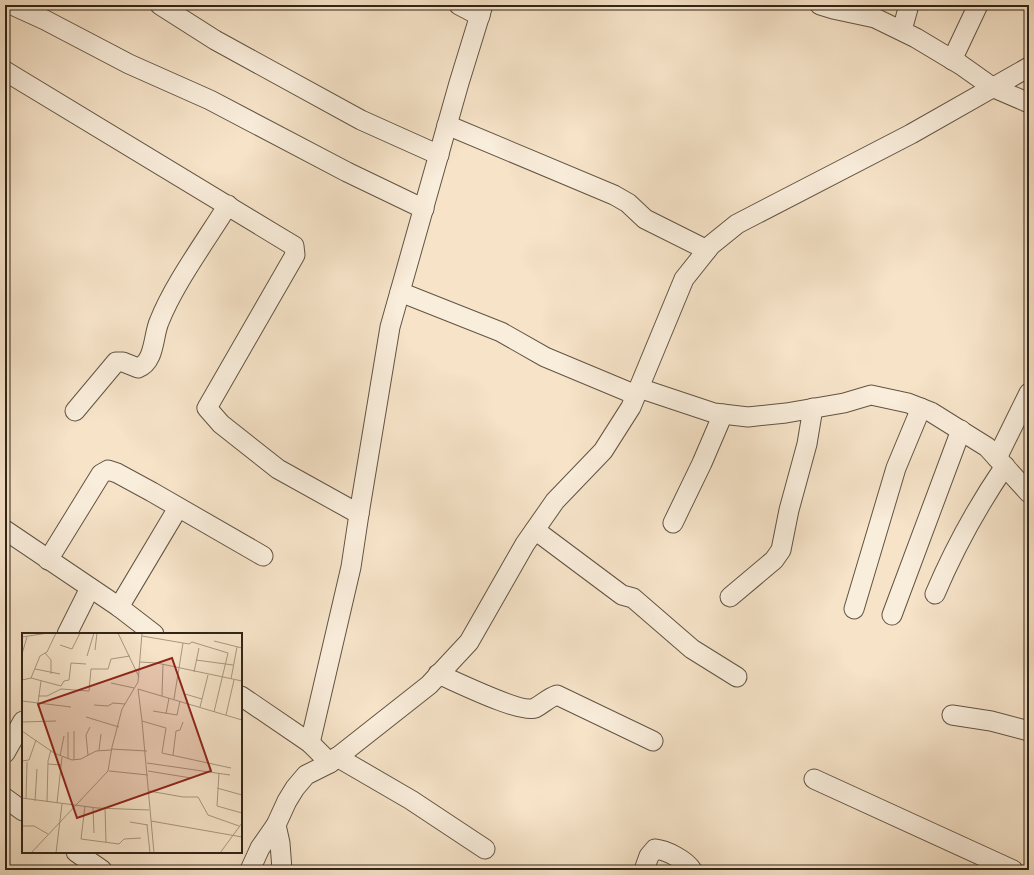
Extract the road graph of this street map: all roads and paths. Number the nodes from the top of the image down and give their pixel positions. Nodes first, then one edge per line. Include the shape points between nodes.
1 (12, 5) edge
2 (160, 5) edge
3 (459, 5) edge
4 (821, 5) edge
5 (909, 5) edge
6 (978, 5) edge
7 (482, 10) edge
8 (902, 30) junction
9 (952, 60) junction
10 (1029, 67) edge
11 (5, 71) edge
12 (992, 87) junction
13 (1029, 103) edge
14 (447, 124) junction
15 (439, 155) junction
16 (228, 206) junction
17 (424, 209) junction
18 (707, 250) junction
19 (400, 292) junction
20 (638, 392) junction
21 (1027, 401) edge
22 (813, 408) junction
23 (921, 408) junction
24 (75, 411) dead end
25 (723, 414) junction
26 (961, 430) junction
27 (1001, 462) junction
28 (1029, 493) edge
29 (178, 508) junction
30 (359, 514) junction
31 (673, 523) dead end
32 (5, 530) edge
33 (535, 530) junction
34 (263, 556) dead end
35 (48, 560) junction
36 (90, 588) junction
37 (935, 594) dead end
38 (730, 597) dead end
39 (119, 607) junction
40 (854, 609) dead end
41 (892, 615) dead end
42 (68, 633) edge
43 (153, 633) edge
44 (438, 674) junction
45 (737, 677) dead end
46 (242, 697) edge
47 (952, 716) dead end
48 (22, 723) edge
49 (1029, 731) edge
50 (653, 741) dead end
51 (310, 743) junction
52 (5, 753) edge
53 (333, 760) junction
54 (814, 779) dead end
55 (5, 798) edge
56 (22, 810) edge
57 (276, 825) junction
58 (485, 849) dead end
59 (79, 853) edge
60 (102, 870) edge
61 (250, 870) edge
62 (282, 870) edge
63 (644, 870) edge
64 (692, 870) edge
65 (1013, 870) edge

1 - 17 street via 129,64 210,100 346,172
2 - 15 street via 216,40 361,120
3 - 7 street
4 - 8 street via 875,18
5 - 8 street
6 - 9 street
7 - 14 street
8 - 9 street
9 - 12 street
10 - 12 street
11 - 16 street
12 - 13 street
12 - 18 street via 911,134 737,224
14 - 15 street
14 - 18 street via 614,195 628,203 645,219
15 - 17 street
16 - 24 street via 164,309 156,329 152,351 145,364 138,368 116,362
16 - 30 street via 289,242 295,255 207,408 221,424 278,469
17 - 19 street
18 - 20 street via 684,279
19 - 20 street via 501,332 545,357
19 - 30 street via 390,327
20 - 25 street
20 - 33 street via 603,451 555,501
21 - 27 street
22 - 23 street via 871,395
22 - 25 street via 748,417
22 - 38 street via 807,444 781,550 774,560
23 - 26 street
23 - 40 street via 896,468
25 - 31 street
26 - 27 street via 987,447
26 - 41 street
27 - 28 street
27 - 37 street
29 - 34 street
29 - 35 street via 117,473 108,470 103,472
29 - 39 street
30 - 51 street via 351,567
32 - 35 street
33 - 44 street via 469,642
33 - 45 street via 622,595 632,598 692,649
35 - 36 street
36 - 39 street
36 - 42 street
39 - 43 street
44 - 50 street via 515,707 534,708 557,695
44 - 53 street via 429,685
46 - 51 street
47 - 49 street via 991,721
48 - 52 street
51 - 53 street
53 - 57 street via 306,775 287,801
53 - 58 street via 411,800
54 - 65 street
55 - 56 street
57 - 61 street via 260,848
57 - 62 street
59 - 60 street
63 - 64 street via 649,856 655,849 686,863

